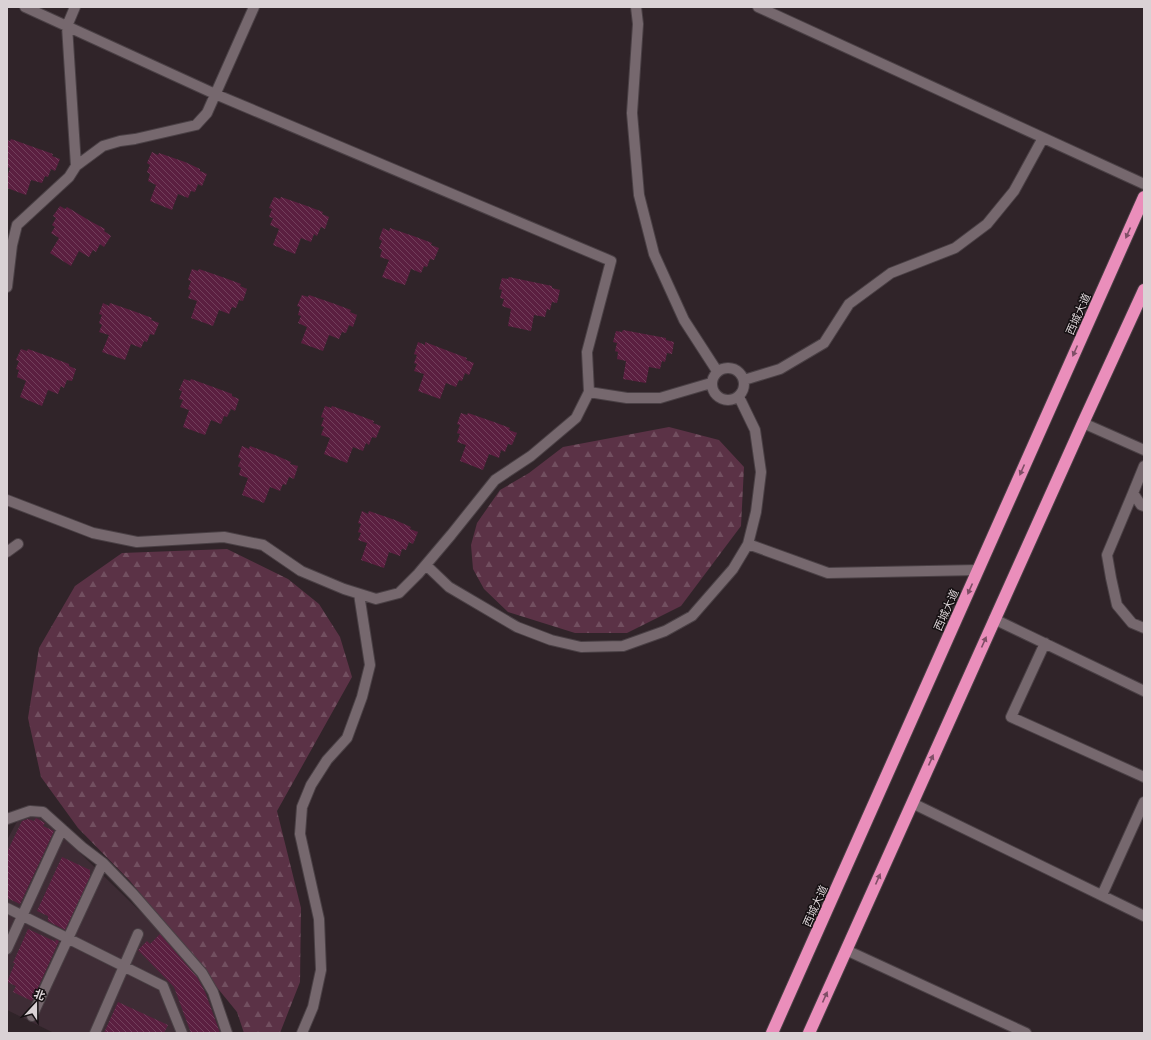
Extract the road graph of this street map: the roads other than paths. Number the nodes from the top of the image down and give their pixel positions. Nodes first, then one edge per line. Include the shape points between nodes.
1 (24, 7) edge
2 (75, 7) edge
3 (254, 7) edge
4 (636, 7) edge
5 (758, 7) edge
6 (67, 26) junction
7 (215, 94) junction
8 (1043, 138) junction
9 (76, 166) junction
10 (1144, 184) edge
11 (1144, 197) edge
12 (7, 287) edge
13 (1144, 290) edge
14 (718, 372) junction
15 (744, 380) junction
16 (711, 383) junction
17 (589, 392) junction
18 (739, 397) junction
19 (1083, 423) junction
20 (1144, 450) edge
21 (1144, 466) edge
22 (1133, 493) junction
23 (7, 500) edge
24 (1144, 506) edge
25 (7, 540) edge
26 (748, 544) junction
27 (7, 552) edge
28 (426, 565) junction
29 (978, 570) junction
30 (359, 594) junction
31 (994, 619) junction
32 (1144, 628) edge
33 (1045, 644) junction
34 (1144, 691) edge
35 (1144, 777) edge
36 (1144, 802) edge
37 (912, 803) junction
38 (7, 819) edge
39 (62, 830) junction
40 (103, 864) junction
41 (1102, 895) junction
42 (7, 908) edge
43 (1144, 916) edge
44 (138, 934) dead end
45 (7, 949) edge
46 (846, 950) junction
47 (124, 967) junction
48 (32, 1016) dead end
49 (95, 1033) edge
50 (182, 1033) edge
51 (227, 1033) edge
52 (302, 1033) edge
53 (772, 1033) edge
54 (809, 1033) edge
55 (1026, 1033) edge

1 - 6 street
2 - 6 street
3 - 7 street
4 - 14 street via 638,24 632,113 639,195 657,261 684,320
5 - 8 street
6 - 7 street
6 - 9 street
7 - 9 street via 207,113 196,126 103,146
7 - 17 street via 611,261 587,352
8 - 10 street
8 - 15 street via 1014,191 987,224 955,248 891,274 849,304 824,343 780,369
9 - 12 street via 69,177 17,225
11 -> 29 highway, 西城大道
13 - 19 highway
14 - 15 street via 723,368 730,368 741,374
14 - 16 street via 713,376
15 - 18 street via 745,386
16 - 17 street via 660,398 628,398
16 - 18 street via 715,395 720,399 726,401
17 - 28 street via 576,418 531,456 495,480
18 - 26 street via 755,430 761,472 756,512
19 - 20 street
19 - 31 highway
21 - 22 street
22 - 24 street
22 - 32 street via 1107,555 1117,605 1132,623
23 - 30 street via 93,533 137,542 224,537 263,545 301,572
25 - 27 street via 18,544
26 - 28 street via 733,569 692,616 666,631 622,646 581,647 551,640 518,627 449,587
26 - 29 street via 828,573
28 - 30 street via 399,593 376,599
29 -> 53 highway, 西城大道
30 - 52 street via 370,665 362,697 347,738 327,760 311,785 302,807 300,834 319,919 321,970 314,1007
31 - 33 street
37 -> 31 highway
33 - 34 street
33 - 35 street via 1011,717
36 - 41 street
37 - 41 street
46 -> 37 highway
38 - 39 street via 24,812 43,812
39 - 40 street
39 - 45 street
40 - 48 street
40 - 51 street via 134,894 202,973 213,992
41 - 43 street
42 - 47 street
44 - 47 street
54 -> 46 highway
46 - 55 street
47 - 49 street
47 - 50 street via 163,986

